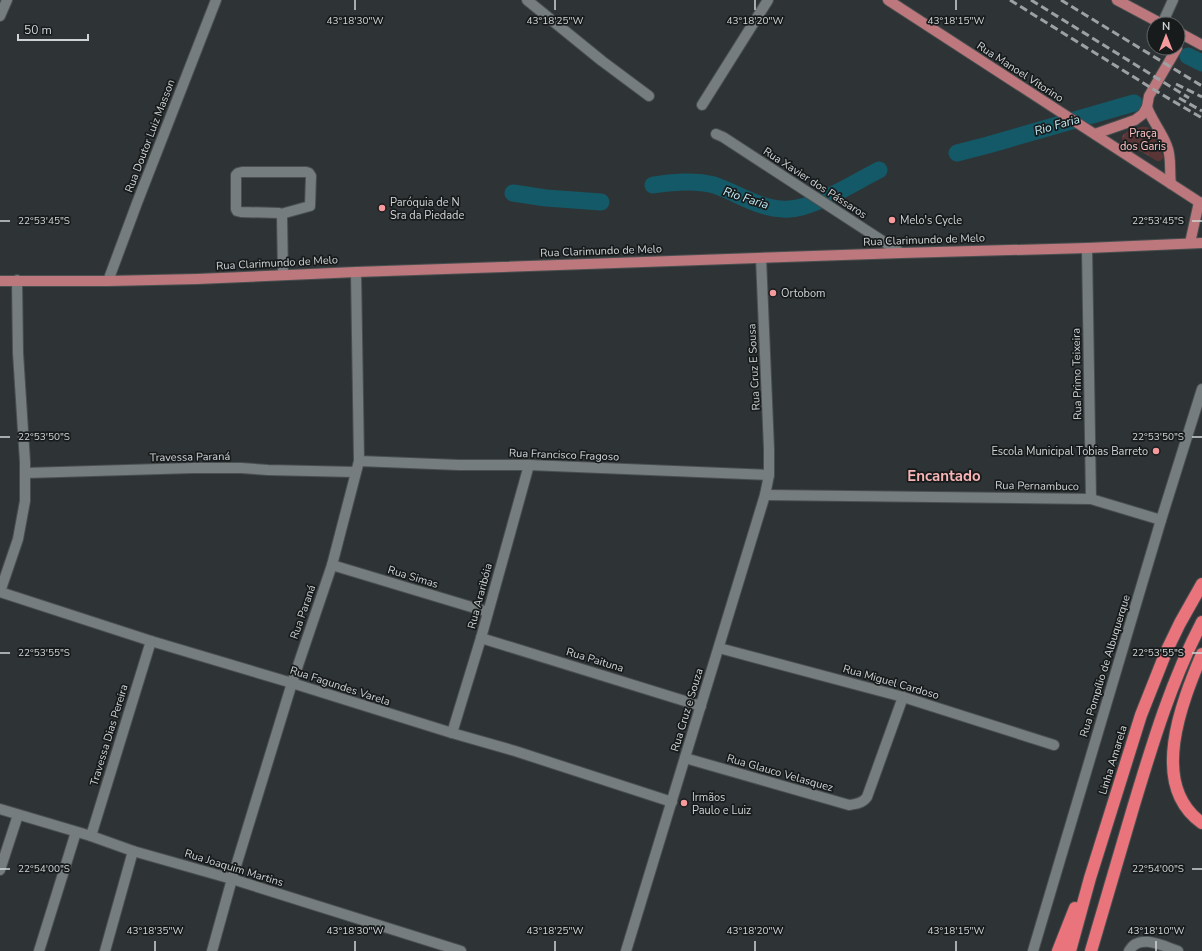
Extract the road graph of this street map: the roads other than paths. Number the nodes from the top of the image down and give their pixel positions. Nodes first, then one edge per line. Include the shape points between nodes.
1 (7, 0) edge
2 (216, 0) edge
3 (527, 0) edge
4 (768, 0) edge
5 (888, 0) edge
6 (1117, 0) edge
7 (1173, 0) edge
8 (0, 16) edge
9 (1147, 16) edge
10 (1166, 16) edge
11 (1186, 36) edge
12 (1186, 43) edge
13 (1198, 43) edge
14 (1172, 56) edge
15 (649, 96) dead end
16 (702, 105) dead end
17 (1147, 107) junction
18 (1095, 134) junction
19 (720, 135) dead end
20 (1171, 184) junction
21 (1201, 203) edge
22 (281, 214) junction
23 (1202, 242) edge
24 (1190, 243) junction
25 (1087, 248) junction
26 (901, 253) junction
27 (761, 258) junction
28 (356, 272) junction
29 (283, 275) junction
30 (17, 280) junction
31 (0, 281) edge
32 (108, 281) junction
33 (1202, 389) edge
34 (359, 461) junction
35 (529, 465) junction
36 (355, 472) junction
37 (26, 473) junction
38 (769, 475) junction
39 (765, 495) junction
40 (1091, 499) junction
41 (1161, 520) junction
42 (332, 565) junction
43 (1202, 584) edge
44 (0, 592) edge
45 (488, 612) junction
46 (1202, 622) edge
47 (481, 638) junction
48 (151, 641) junction
49 (719, 648) junction
50 (1202, 654) edge
51 (292, 683) junction
52 (903, 697) junction
53 (701, 706) junction
54 (452, 733) junction
55 (1054, 745) dead end
56 (685, 758) junction
57 (672, 802) junction
58 (0, 809) edge
59 (18, 815) junction
60 (1202, 823) edge
61 (76, 832) junction
62 (91, 836) junction
63 (133, 851) junction
64 (0, 870) edge
65 (1090, 878) junction
66 (232, 880) junction
67 (39, 951) edge
68 (105, 951) edge
69 (212, 951) edge
70 (461, 951) edge
71 (626, 951) edge
72 (1033, 951) edge
73 (1058, 951) edge
74 (1070, 951) edge
75 (1091, 951) edge
76 (1129, 951) edge
77 (1178, 951) edge

1 - 8 street
2 - 32 street, Rua Doutor Luiz Masson
3 - 15 street
4 - 16 street
5 - 18 main road, Rua Manoel Vitorino
6 - 9 main road
7 - 10 street
11 - 13 main road
12 - 13 main road
14 - 17 main road via 1149,96
17 - 18 main road via 1135,120
17 - 20 main road via 1168,149
18 - 20 main road, Rua Manoel Vitorino
19 - 26 street, Rua Xavier dos Pássaros
20 - 21 main road, Rua Manoel Vitorino
21 - 24 main road
22 - 22 street via 237,211 236,175 309,173 310,206
22 - 29 street
23 - 24 main road, Rua Clarimundo de Melo
24 - 25 main road, Rua Clarimundo de Melo
25 - 26 main road, Rua Clarimundo de Melo
25 - 40 street, Rua Primo Teixeira
26 - 27 main road, Rua Clarimundo de Melo
27 - 28 main road, Rua Clarimundo de Melo
27 - 38 street, Rua Cruz E Sousa
28 - 29 main road, Rua Clarimundo de Melo
28 - 34 street, Rua Paraná
29 - 32 main road, Rua Clarimundo de Melo
30 - 31 main road, Rua Clarimundo de Melo
30 - 32 main road, Rua Clarimundo de Melo
30 - 37 street via 18,353
33 - 41 street, Rua Pompílio de Albuquerque
34 - 35 street, Rua Francisco Fragoso
34 - 36 street, Rua Paraná
35 - 38 street, Rua Francisco Fragoso
35 - 45 street, Rua Araribóia
36 - 37 street, Travessa Paraná via 193,468
36 - 42 street, Rua Paraná
37 - 44 street via 25,501 18,540
38 - 39 street, Rua Cruz e Souza
39 - 40 street, Rua Pernambuco
39 - 49 street, Rua Cruz e Souza
40 - 41 street, Rua Pernambuco
41 - 72 street, Rua Pompílio de Albuquerque
42 - 45 street, Rua Simas
42 - 51 street, Rua Paraná
43 - 65 highway, Linha Amarela via 1166,652 1144,707
44 - 48 street, Rua Fagundes Varela
45 - 47 street, Rua Araribóia
46 - 75 highway via 1169,696 1148,757
47 - 53 street, Rua Paituna
47 - 54 street, Rua Araribóia
48 - 51 street, Rua Fagundes Varela
48 - 62 street, Travessa Dias Pereira
49 - 52 street, Rua Miguel Cardoso
49 - 53 street, Rua Cruz e Souza
50 - 60 highway via 1180,714 1172,760 1179,794 1186,807
51 - 54 street, Rua Fagundes Varela
51 - 66 street, Rua Paraná
52 - 55 street, Rua Miguel Cardoso
52 - 56 street, Rua Glauco Velasquez via 864,801 849,805
53 - 56 street, Rua Cruz e Souza
54 - 57 street, Rua Fagundes Varela
56 - 57 street, Rua Cruz e Souza
57 - 71 street, Rua Cruz e Souza
58 - 59 street, Rua Joaquim Martins
59 - 61 street, Rua Joaquim Martins
59 - 64 street
61 - 62 street, Rua Joaquim Martins
61 - 67 street
62 - 63 street, Rua Joaquim Martins
63 - 66 street, Rua Joaquim Martins
63 - 68 street
65 - 73 highway
65 - 74 highway, Linha Amarela
66 - 69 street, Rua Paraná
66 - 70 street, Rua Joaquim Martins
76 - 77 street via 1132,945 1145,941

